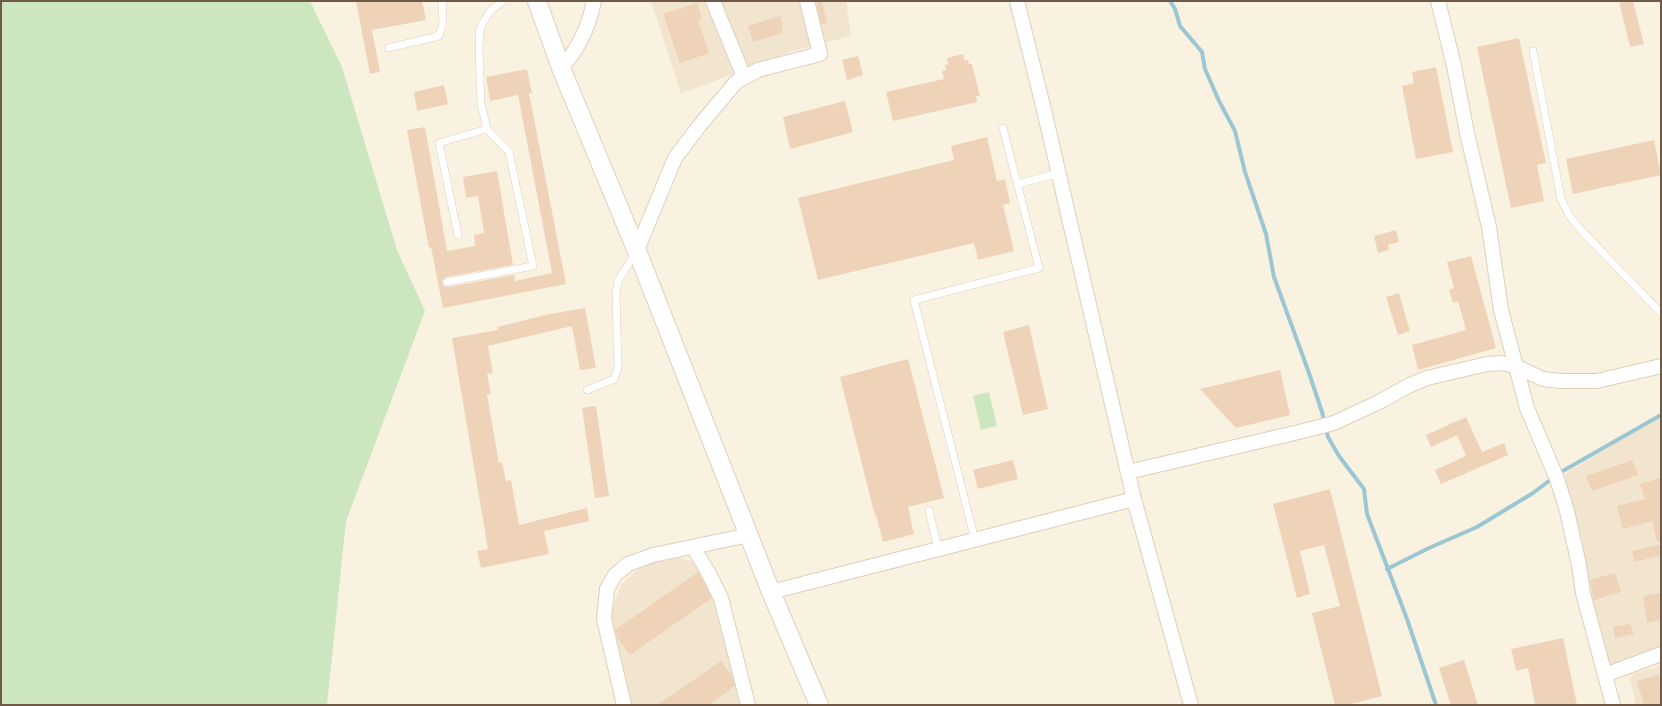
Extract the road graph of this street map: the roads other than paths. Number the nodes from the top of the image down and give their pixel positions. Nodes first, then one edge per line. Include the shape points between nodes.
1 (442, 1) edge
2 (503, 1) edge
3 (537, 1) edge
4 (594, 1) edge
5 (714, 1) edge
6 (807, 1) edge
7 (1017, 1) edge
8 (1438, 1) edge
9 (388, 48) dead end
10 (1533, 51) dead end
11 (562, 68) junction
12 (744, 77) junction
13 (1003, 128) dead end
14 (487, 129) junction
15 (1059, 173) junction
16 (1018, 184) junction
17 (458, 235) dead end
18 (637, 250) junction
19 (447, 282) dead end
20 (1661, 313) edge
21 (1515, 366) junction
22 (1661, 366) edge
23 (587, 390) dead end
24 (1128, 472) junction
25 (1134, 499) junction
26 (929, 510) dead end
27 (749, 535) junction
28 (975, 540) junction
29 (693, 546) junction
30 (938, 549) junction
31 (771, 592) junction
32 (1661, 654) edge
33 (1605, 676) junction
34 (624, 705) edge
35 (748, 705) edge
36 (819, 705) edge
37 (1191, 705) edge
38 (1613, 705) edge

1 - 9 lane via 444,23 439,36
2 - 14 lane via 490,11 480,28 481,104
3 - 11 street
4 - 11 street via 582,39
5 - 12 street
6 - 12 street via 820,54 758,70
7 - 15 street
8 - 21 street via 1489,226 1501,310
10 - 20 lane via 1561,199 1581,230
11 - 18 street
12 - 18 street via 722,98 675,158
13 - 16 lane
14 - 17 lane via 439,143
14 - 19 lane via 508,152 533,266
15 - 16 lane
15 - 24 street
16 - 28 lane via 1039,268 914,300
18 - 23 lane via 618,281 618,367 614,379
18 - 27 street
21 - 22 street via 1543,378 1561,381 1597,381
21 - 24 street via 1487,364 1427,378 1316,428
21 - 33 street via 1527,408 1555,475 1569,518 1583,593
24 - 25 street
25 - 28 street
25 - 37 street
26 - 30 lane
27 - 29 street
27 - 31 street
28 - 30 street
29 - 34 street via 653,555 628,564 615,575 607,589 604,619
29 - 35 street via 721,598
30 - 31 street
31 - 36 street
32 - 33 street
33 - 38 street

